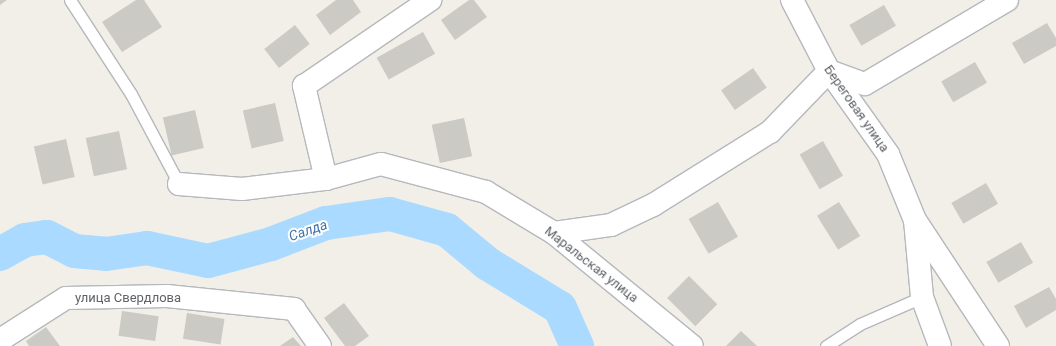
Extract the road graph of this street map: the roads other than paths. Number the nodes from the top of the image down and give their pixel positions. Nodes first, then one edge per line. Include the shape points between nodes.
1 (70, 0) edge
2 (430, 0) edge
3 (792, 0) edge
4 (1007, 0) edge
5 (829, 71) junction
6 (326, 178) junction
7 (178, 184) joint
8 (915, 220) junction
9 (554, 233) junction
10 (922, 297) junction
11 (0, 340) edge
12 (320, 346) edge
13 (692, 346) edge
14 (826, 346) edge
15 (940, 346) edge
16 (998, 346) edge

1 - 7 lane via 131,94
2 - 6 street via 304,86
3 - 5 street, Береговая улица
4 - 5 street via 865,84
5 - 8 street, Береговая улица via 888,154
5 - 9 street via 770,132 653,205 611,225
6 - 7 street, Маральская улица via 242,189
6 - 9 street, Маральская улица via 381,164 486,192
8 - 10 street, Береговая улица
8 - 16 street, Береговая улица
9 - 13 street, Маральская улица
10 - 14 lane via 860,324
10 - 15 street, Береговая улица
11 - 12 street, улица Свердлова via 66,298 167,296 294,309

